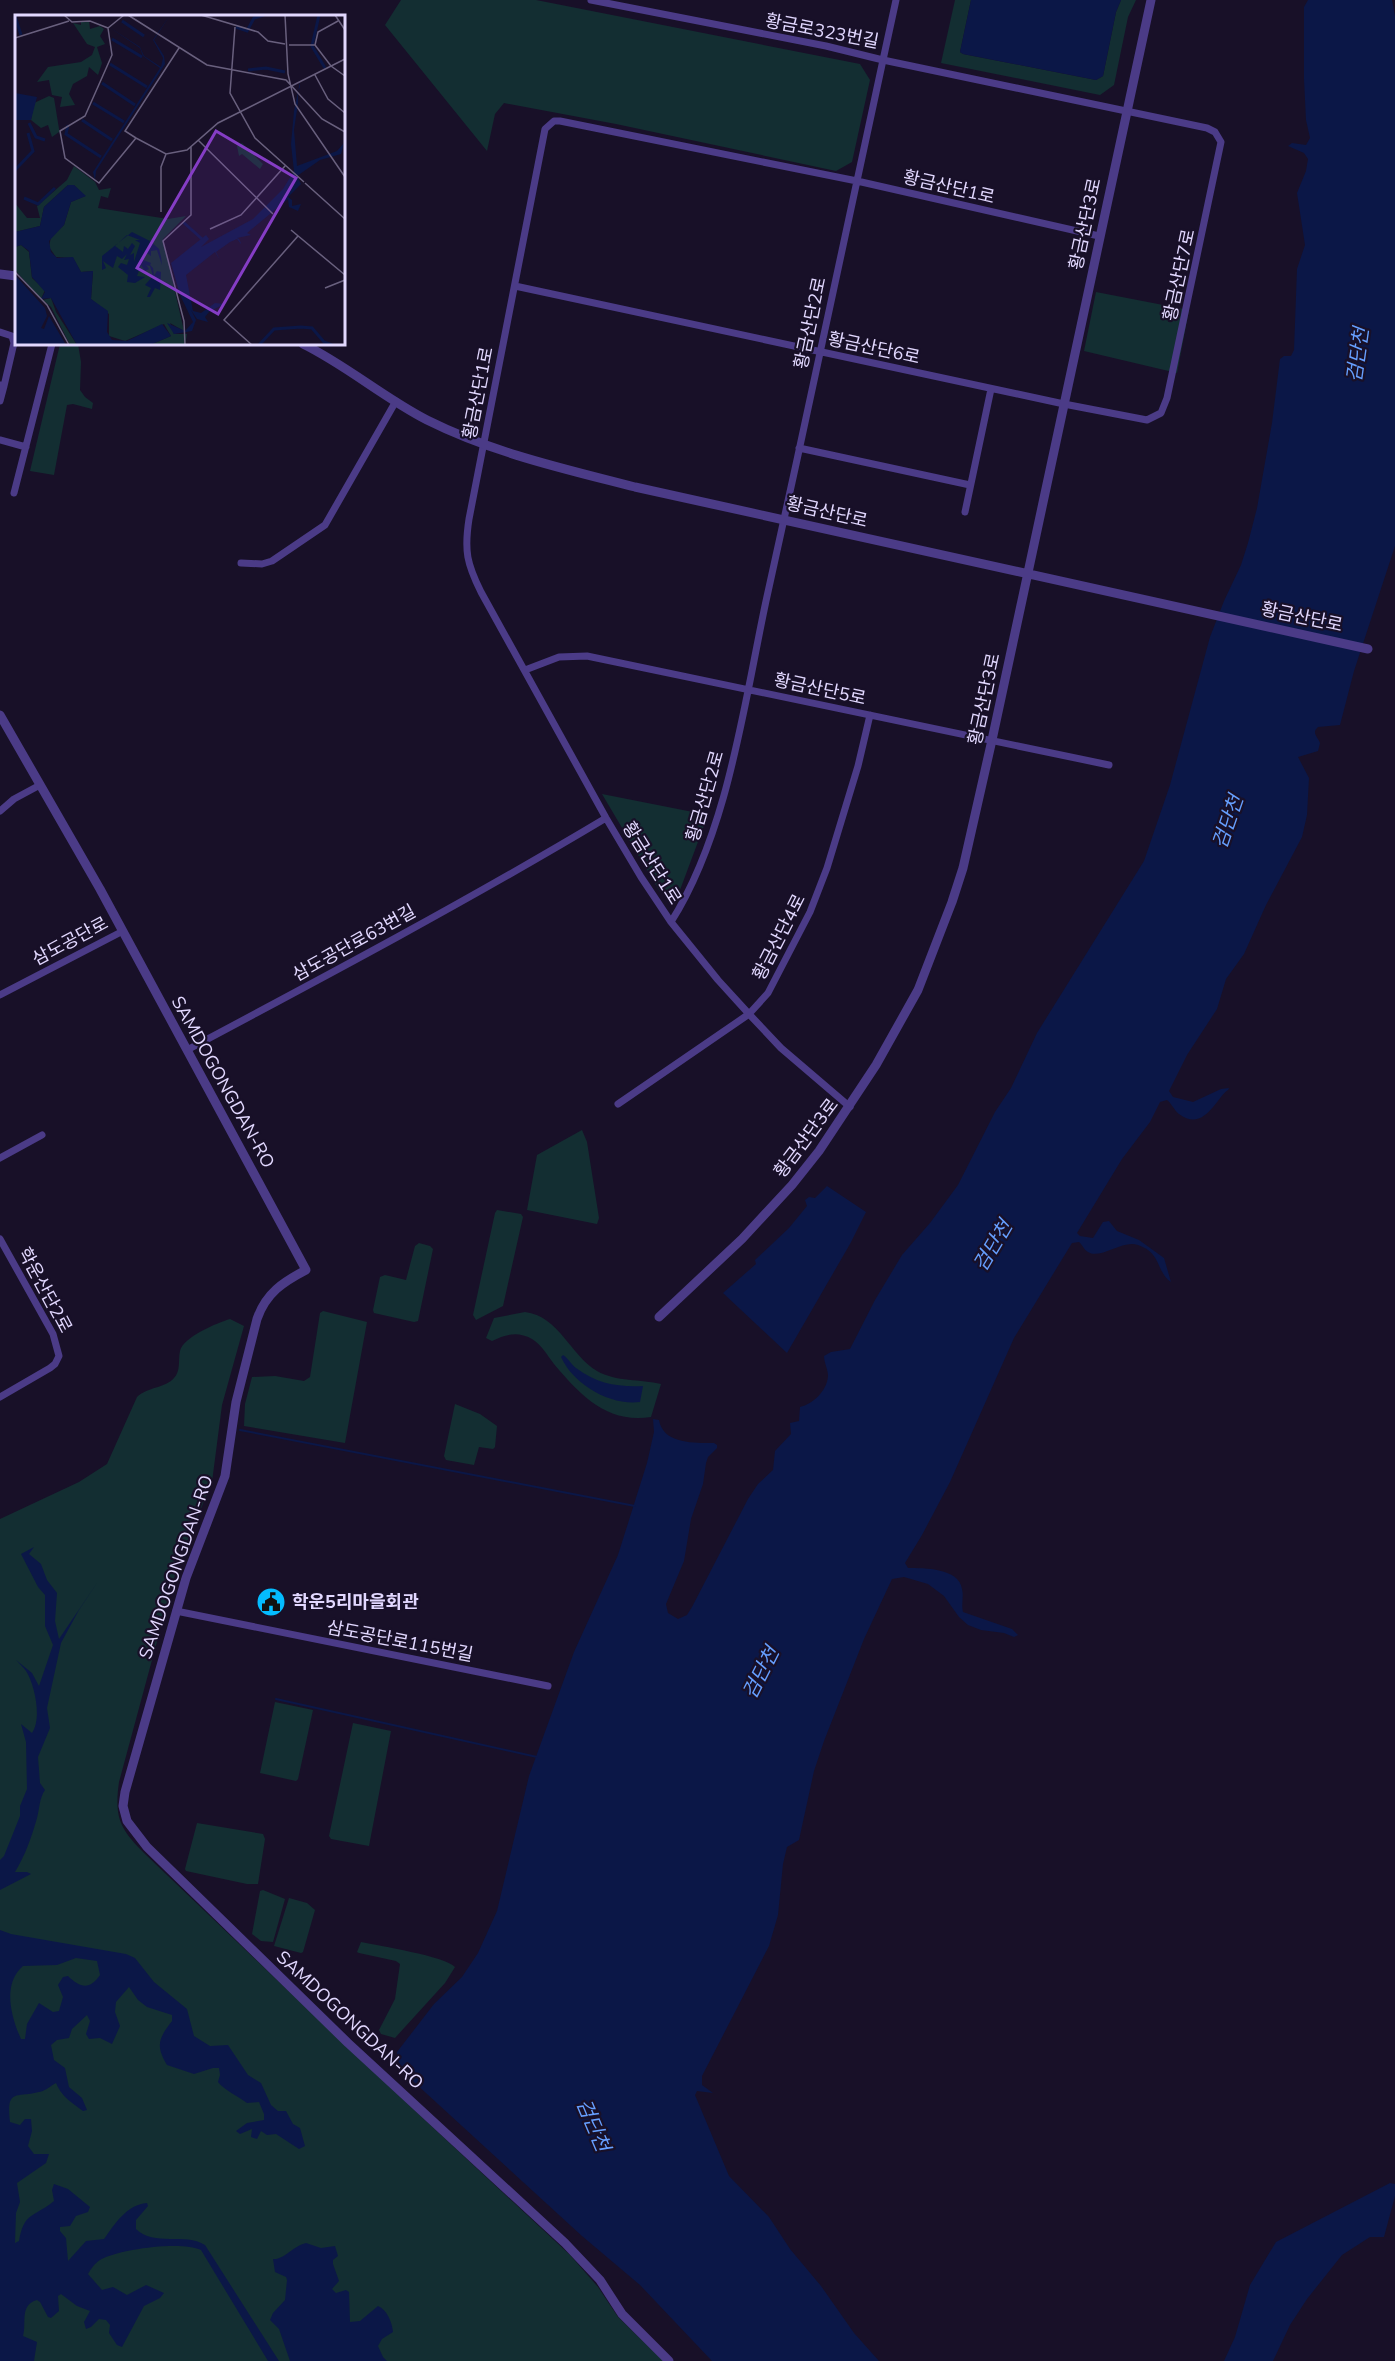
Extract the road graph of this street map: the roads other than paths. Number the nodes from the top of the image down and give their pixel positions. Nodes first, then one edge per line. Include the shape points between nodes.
1 (591, 0) edge
2 (896, 0) edge
3 (1151, 0) edge
4 (883, 60) junction
5 (1127, 111) junction
6 (857, 181) junction
7 (1099, 236) junction
8 (0, 274) edge
9 (15, 276) edge
10 (515, 286) junction
11 (0, 332) edge
12 (52, 345) edge
13 (305, 345) edge
14 (819, 351) junction
15 (2, 386) edge
16 (992, 388) junction
17 (0, 401) edge
18 (396, 402) junction
19 (1064, 404) junction
20 (1156, 417) joint
21 (0, 440) edge
22 (484, 445) junction
23 (26, 447) junction
24 (799, 448) junction
25 (970, 485) junction
26 (14, 493) dead end
27 (965, 512) dead end
28 (784, 519) junction
29 (241, 562) dead end
30 (1028, 574) junction
31 (1368, 649) dead end
32 (525, 670) junction
33 (747, 688) junction
34 (0, 715) edge
35 (870, 715) junction
36 (992, 740) junction
37 (1109, 765) dead end
38 (40, 785) junction
39 (0, 811) edge
40 (606, 818) junction
41 (671, 922) junction
42 (123, 931) junction
43 (0, 995) edge
44 (749, 1014) junction
45 (187, 1050) junction
46 (618, 1104) dead end
47 (850, 1107) junction
48 (42, 1135) dead end
49 (0, 1158) edge
50 (0, 1239) edge
51 (660, 1317) dead end
52 (0, 1397) edge
53 (176, 1611) junction
54 (548, 1686) dead end
55 (669, 2361) edge

1 - 4 street, 황금로323번길
2 - 4 street, 황금로323번길
3 - 5 street, 황금산단3로
4 - 5 street
4 - 6 street, 황금산단2로
5 - 7 street, 황금산단3로
5 - 20 street, 황금산단7로 via 1207,128 1219,136 1221,149 1167,398
6 - 7 street, 황금산단1로
6 - 10 street, 황금산단1로 via 554,121 545,129
6 - 14 street, 황금산단2로
7 - 19 street, 황금산단3로
8 - 9 street
10 - 14 street, 황금산단6로
10 - 22 street, 황금산단1로
11 - 15 street via 12,336 14,343
12 - 23 street
13 - 18 street, 황금산단로
14 - 16 street, 황금산단6로
14 - 24 street, 황금산단2로
15 - 17 street
16 - 19 street, 황금산단6로
16 - 25 street
18 - 22 street, 황금산단로
18 - 29 street via 325,525 272,561
19 - 20 street, 황금산단6로 via 1138,419
19 - 30 street, 황금산단3로
21 - 23 street
22 - 28 street, 황금산단로 via 635,487
22 - 32 street, 황금산단1로 via 469,519 468,564
23 - 26 street
24 - 25 street
24 - 28 street, 황금산단2로
25 - 27 street
28 - 30 street, 황금산단로
28 - 33 street, 황금산단2로
30 - 31 street, 황금산단로
30 - 36 street, 황금산단3로
32 - 33 street, 황금산단5로 via 559,657 587,656
32 - 40 street, 황금산단1로
33 - 35 street, 황금산단5로
33 - 41 street, 황금산단2로 via 715,824 693,885
34 - 38 street, SAMDOGONGDAN-RO
35 - 36 street, 황금산단5로
35 - 44 street, 황금산단4로 via 847,807 818,892 768,993
36 - 37 street, 황금산단5로
36 - 47 street, 황금산단3로 via 963,868 945,923 918,990
38 - 39 street
38 - 42 street, SAMDOGONGDAN-RO
40 - 41 street, 황금산단1로
40 - 45 street, 삼도공단로63번길 via 336,971
41 - 44 street, 황금산단1로
42 - 43 street, 삼도공단로
42 - 45 street, SAMDOGONGDAN-RO
44 - 46 street, 황금산단4로
44 - 47 street, 황금산단1로 via 781,1048
45 - 53 street, SAMDOGONGDAN-RO via 306,1270 272,1291 261,1306 236,1402 225,1476
47 - 51 street, 황금산단3로 via 819,1152 773,1206
48 - 49 street
50 - 52 street, 학운산단2로 via 53,1334 59,1356 50,1368
53 - 54 street, 삼도공단로115번길
53 - 55 street, SAMDOGONGDAN-RO via 124,1792 125,1815 131,1828 348,2043 566,2243 589,2267 628,2321

